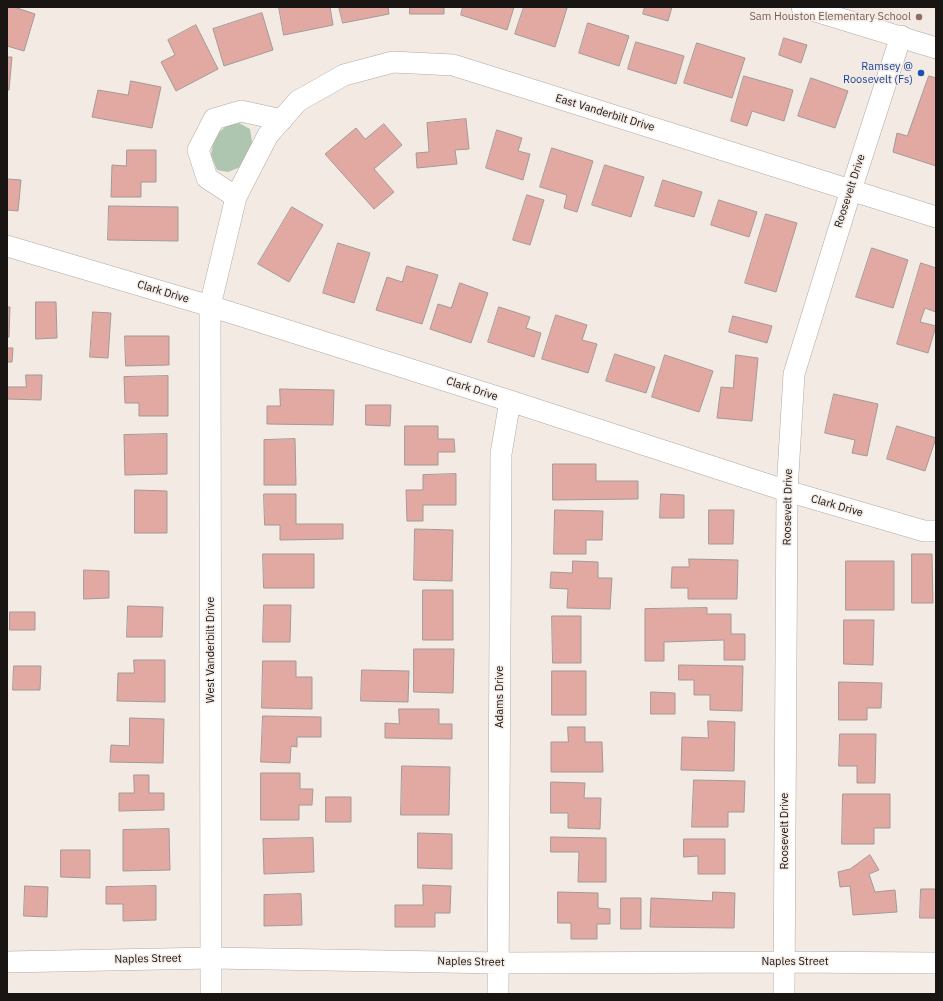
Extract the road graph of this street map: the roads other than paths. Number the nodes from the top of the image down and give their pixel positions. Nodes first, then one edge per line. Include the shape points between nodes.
1 (802, 7) edge
2 (901, 36) junction
3 (936, 48) edge
4 (282, 120) junction
5 (851, 190) junction
6 (236, 197) junction
7 (936, 217) edge
8 (7, 246) edge
9 (210, 306) junction
10 (510, 401) junction
11 (787, 491) junction
12 (936, 531) edge
13 (212, 958) junction
14 (7, 962) edge
15 (784, 962) junction
16 (499, 963) junction
17 (936, 963) edge
18 (211, 994) edge
19 (498, 994) edge
20 (784, 994) edge

1 - 2 street
2 - 3 street
2 - 5 street, Roosevelt Drive
4 - 5 street, East Vanderbilt Drive via 298,102 344,76 393,62 453,65
4 - 6 street, East Vanderbilt Drive via 268,135
4 - 6 street via 241,111 214,119 198,150 207,178
5 - 7 street, East Vanderbilt Drive
5 - 11 street, Roosevelt Drive via 794,374
6 - 9 street, East Vanderbilt Drive
8 - 9 street, Clark Drive
9 - 10 street, Clark Drive
9 - 13 street, West Vanderbilt Drive
10 - 11 street, Clark Drive
10 - 16 street, Adams Drive via 501,454
11 - 12 street, Clark Drive via 924,531
11 - 15 street, Roosevelt Drive
13 - 14 street, Naples Street
13 - 16 street, Naples Street
13 - 18 street, West Vanderbilt Drive
15 - 16 street, Naples Street
15 - 17 street, Naples Street
15 - 20 street, Roosevelt Drive
16 - 19 street, Adams Drive

